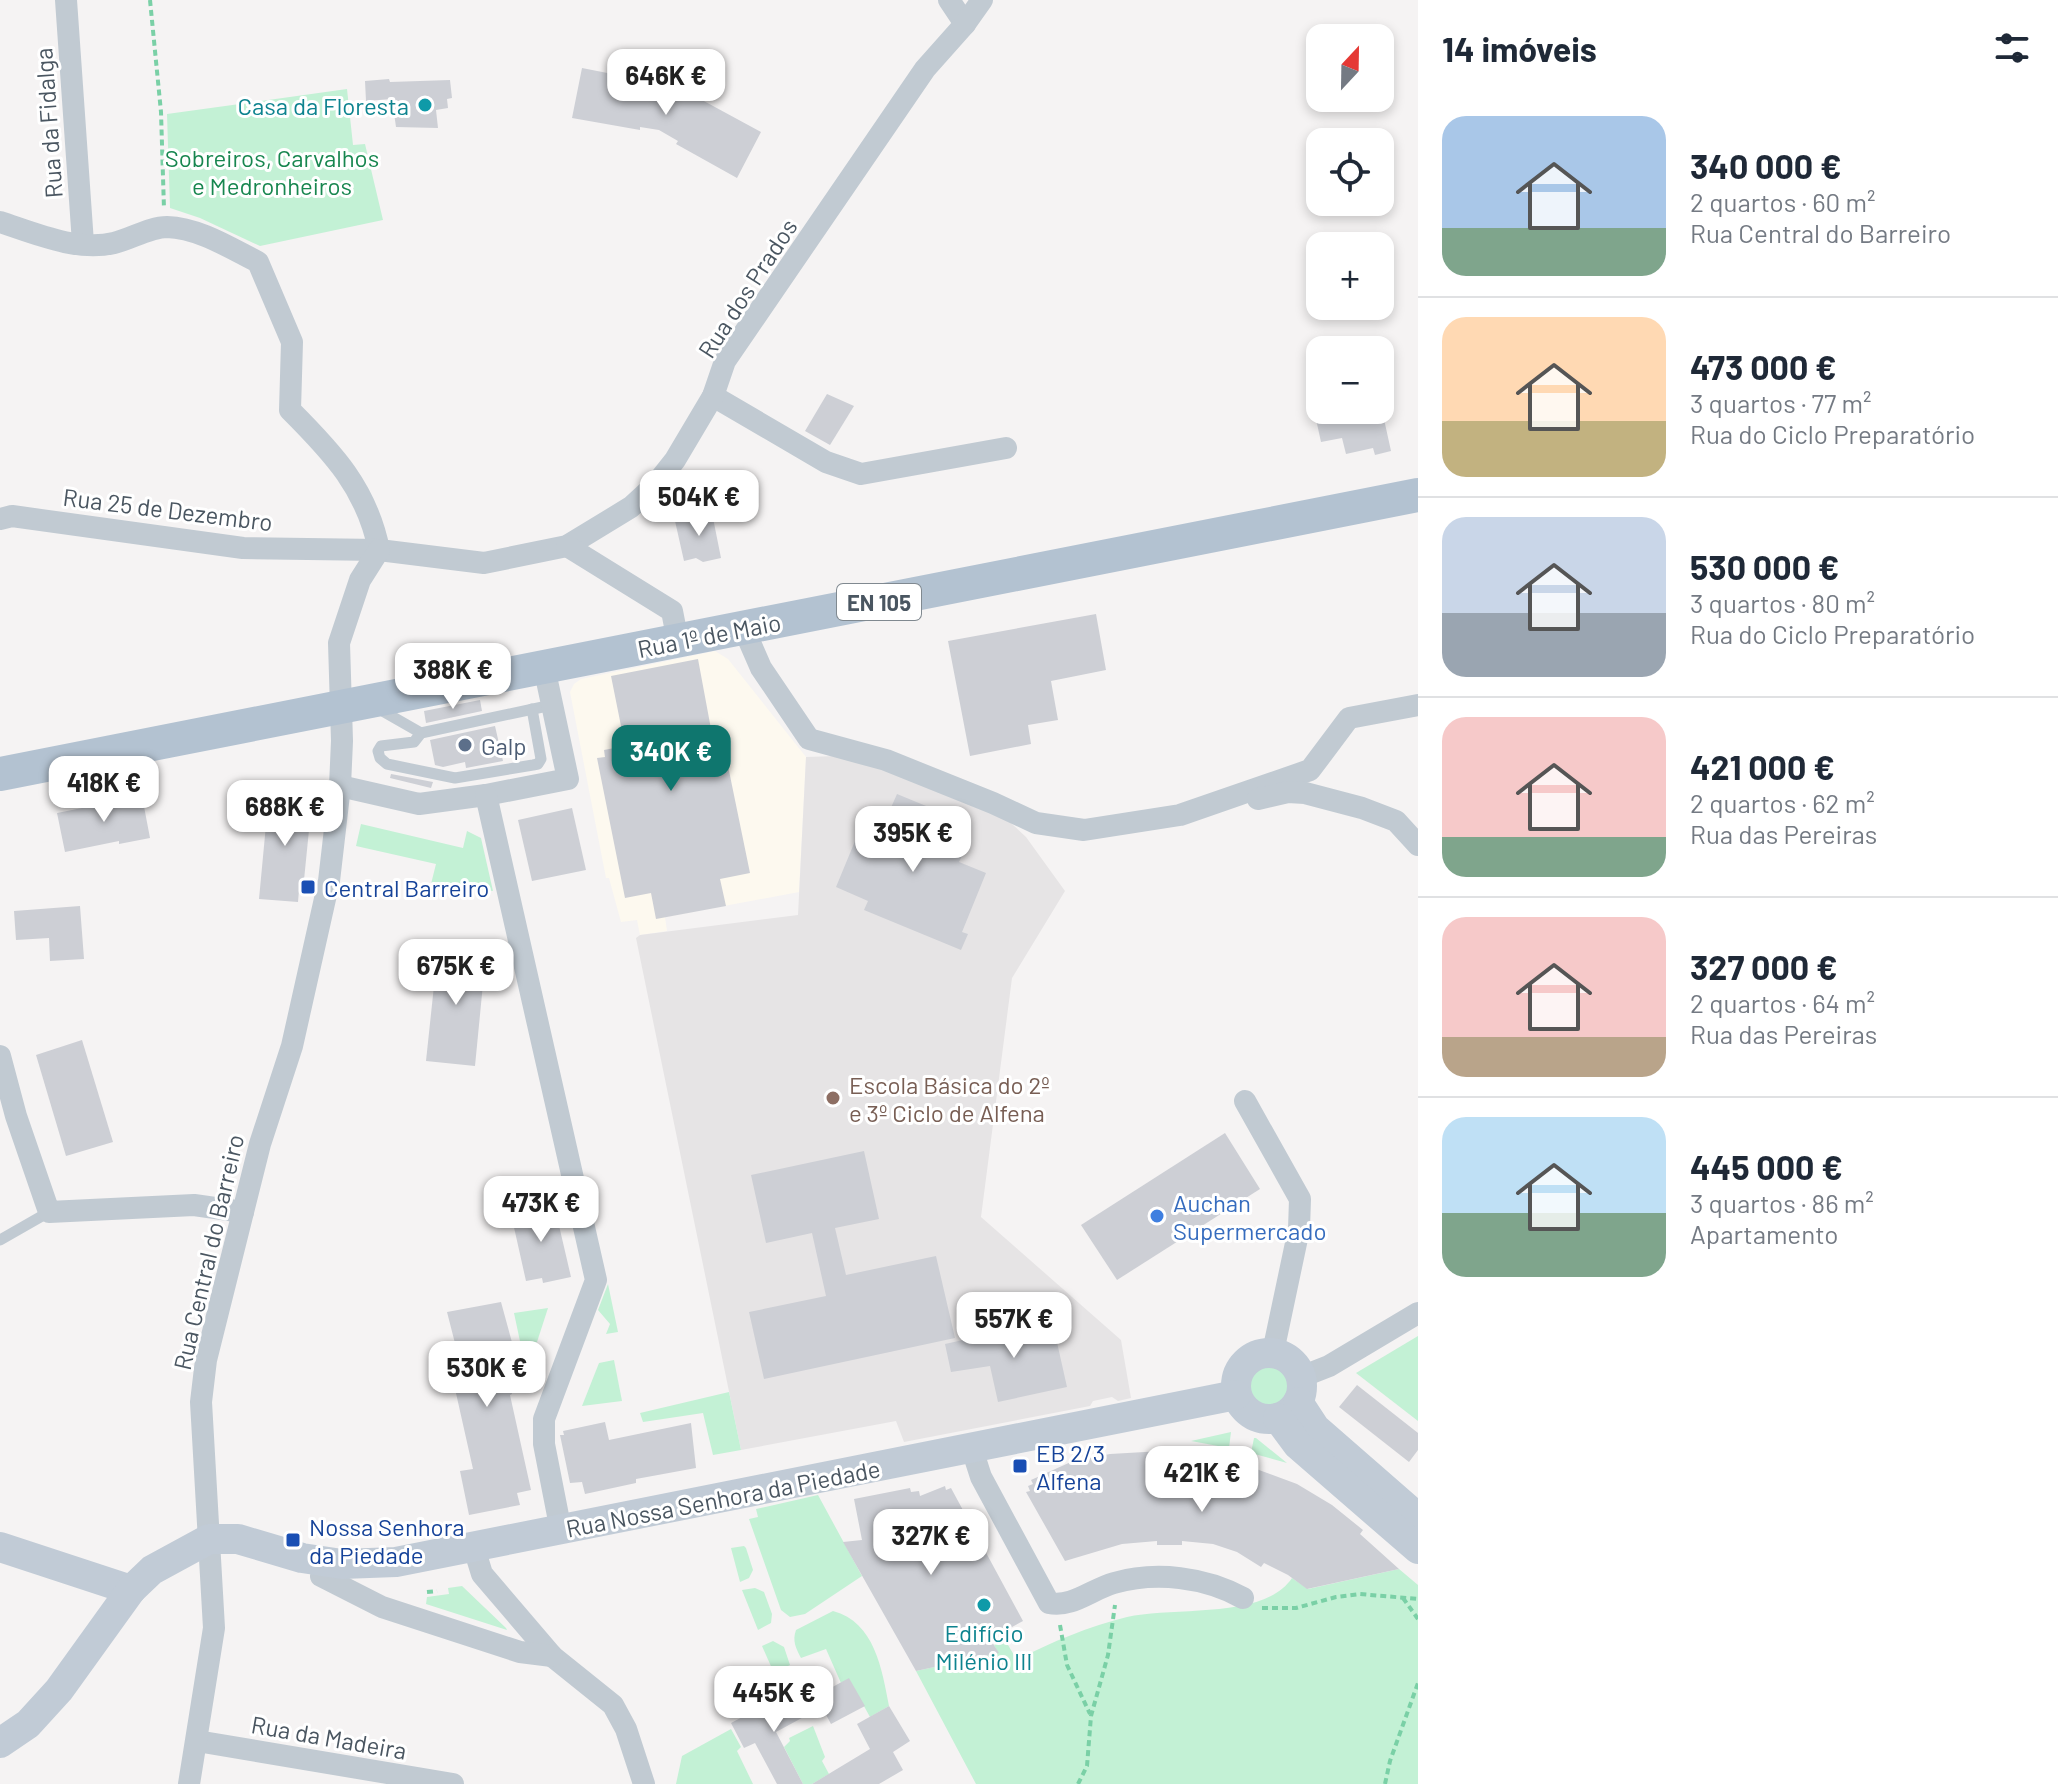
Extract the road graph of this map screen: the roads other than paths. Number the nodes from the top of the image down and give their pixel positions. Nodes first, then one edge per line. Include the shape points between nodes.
1 (66, 0) edge
2 (949, 0) edge
3 (982, 0) edge
4 (965, 24) junction
5 (0, 222) edge
6 (83, 243) junction
7 (713, 396) junction
8 (1006, 448) dead end
9 (1418, 495) edge
10 (6, 518) edge
11 (567, 546) junction
12 (379, 550) junction
13 (744, 629) junction
14 (678, 642) junction
15 (544, 667) junction
16 (354, 705) junction
17 (1418, 705) edge
18 (542, 707) junction
19 (421, 733) junction
20 (1310, 770) junction
21 (0, 774) edge
22 (340, 786) junction
23 (486, 795) junction
24 (1205, 808) junction
25 (1362, 808) junction
26 (1418, 845) edge
27 (0, 1056) edge
28 (1245, 1101) dead end
29 (8, 1120) edge
30 (49, 1212) junction
31 (243, 1212) junction
32 (0, 1240) edge
33 (1418, 1313) edge
34 (1273, 1352) junction
35 (1236, 1395) junction
36 (1293, 1399) junction
37 (972, 1449) junction
38 (1418, 1518) edge
39 (561, 1531) junction
40 (209, 1539) junction
41 (0, 1547) edge
42 (474, 1548) junction
43 (1418, 1549) edge
44 (321, 1576) dead end
45 (131, 1590) junction
46 (1243, 1598) road end
47 (552, 1656) junction
48 (197, 1741) junction
49 (0, 1743) edge
50 (189, 1784) edge
51 (453, 1784) edge
52 (644, 1784) edge

1 - 6 street, Rua da Fidalga
2 - 4 street
3 - 4 street, Rua dos Prados
4 - 7 street, Rua dos Prados via 925,69 725,361
5 - 6 street via 52,240
6 - 12 street via 110,244 164,227 194,231 258,262 292,342 290,410 348,473 374,525
7 - 8 street via 826,462 861,474
7 - 11 street, Rua dos Prados via 656,484 631,507
9 - 13 main road, Rua 1º de Maio / EN 105
10 - 12 street, Rua 25 de Dezembro via 243,548
11 - 12 street, Rua dos Prados via 484,563
11 - 14 street via 672,611
12 - 16 street, Rua Central do Barreiro via 360,580 339,643
13 - 14 main road, Rua 1º de Maio / EN 105
13 - 24 street via 761,668 809,739 886,760 1036,823 1084,830
14 - 15 main road, Rua 1º de Maio / EN 105
15 - 16 main road, Rua 1º de Maio / EN 105
15 - 18 street
16 - 19 lane
16 - 21 main road, Rua 1º de Maio / EN 105
16 - 22 street, Rua Central do Barreiro
17 - 20 street via 1349,718
18 - 19 lane
18 - 19 lane via 538,764 455,778 380,758 381,746 414,742
18 - 23 street via 568,779
20 - 24 street
20 - 25 street via 1312,779
22 - 23 street via 419,804
22 - 31 street, Rua Central do Barreiro via 329,881 292,1046
23 - 39 street via 596,1280 544,1419
24 - 25 street via 1288,792
25 - 26 street via 1396,821
27 - 29 street
28 - 34 street via 1300,1199 1297,1242
29 - 30 street
30 - 31 street via 194,1205
30 - 32 lane
31 - 40 street, Rua Central do Barreiro via 206,1360 201,1402
33 - 36 street via 1329,1366
34 - 35 street via 1260,1353 1239,1369
34 - 36 street via 1296,1365
35 - 36 street via 1242,1407 1265,1420
35 - 37 street, Rua Nossa Senhora da Piedade
36 - 38 street via 1315,1428
36 - 43 street via 1298,1445
37 - 39 street, Rua Nossa Senhora da Piedade
37 - 46 street via 981,1477 1052,1604 1067,1603 1115,1582 1167,1577 1219,1585
39 - 42 street, Rua Nossa Senhora da Piedade
40 - 42 street, Rua Nossa Senhora da Piedade via 238,1539 342,1564 396,1562
40 - 45 street via 152,1570
40 - 48 street, Rua Central do Barreiro via 214,1628
41 - 45 street
42 - 47 street via 482,1574
44 - 47 street via 382,1607 520,1652
45 - 49 street via 59,1690 28,1724
47 - 52 street via 613,1705
48 - 50 street, Rua Central do Barreiro
48 - 51 street, Rua da Madeira

